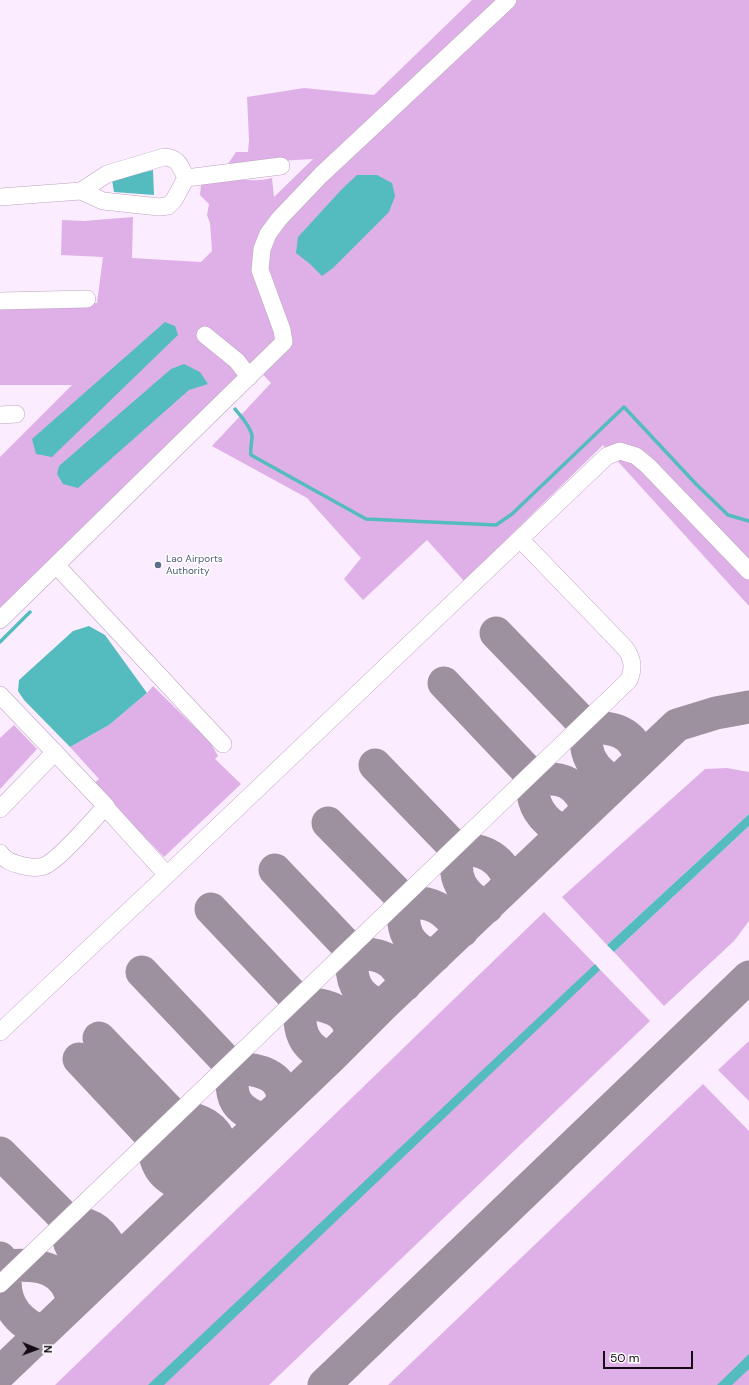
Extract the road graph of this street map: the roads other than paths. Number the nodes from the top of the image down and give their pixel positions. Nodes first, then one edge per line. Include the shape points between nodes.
1 (508, 0) edge
2 (281, 166) dead end
3 (186, 178) junction
4 (81, 192) junction
5 (0, 197) edge
6 (87, 299) dead end
7 (0, 301) edge
8 (206, 335) dead end
9 (249, 377) junction
10 (520, 539) junction
11 (56, 565) junction
12 (749, 571) edge
13 (0, 620) edge
14 (0, 694) edge
15 (223, 744) dead end
16 (55, 752) junction
17 (106, 806) junction
18 (0, 809) edge
19 (0, 853) edge
20 (167, 875) junction
21 (0, 1032) edge
22 (0, 1284) edge

1 - 9 street via 321,175 268,234 262,249 260,270 280,322 284,342
2 - 3 street
3 - 4 street via 168,206 102,201
3 - 4 street via 178,161 164,158 107,174
4 - 5 street
6 - 7 street
8 - 9 street via 237,361
9 - 11 street
10 - 12 street via 607,456 620,451 636,456 648,466
10 - 20 street
10 - 22 street via 625,648 633,663 629,680
11 - 13 street
11 - 15 street
14 - 16 street
16 - 17 street
16 - 18 street
17 - 19 street via 59,856 45,866 35,868 5,860
17 - 20 street
20 - 21 street

